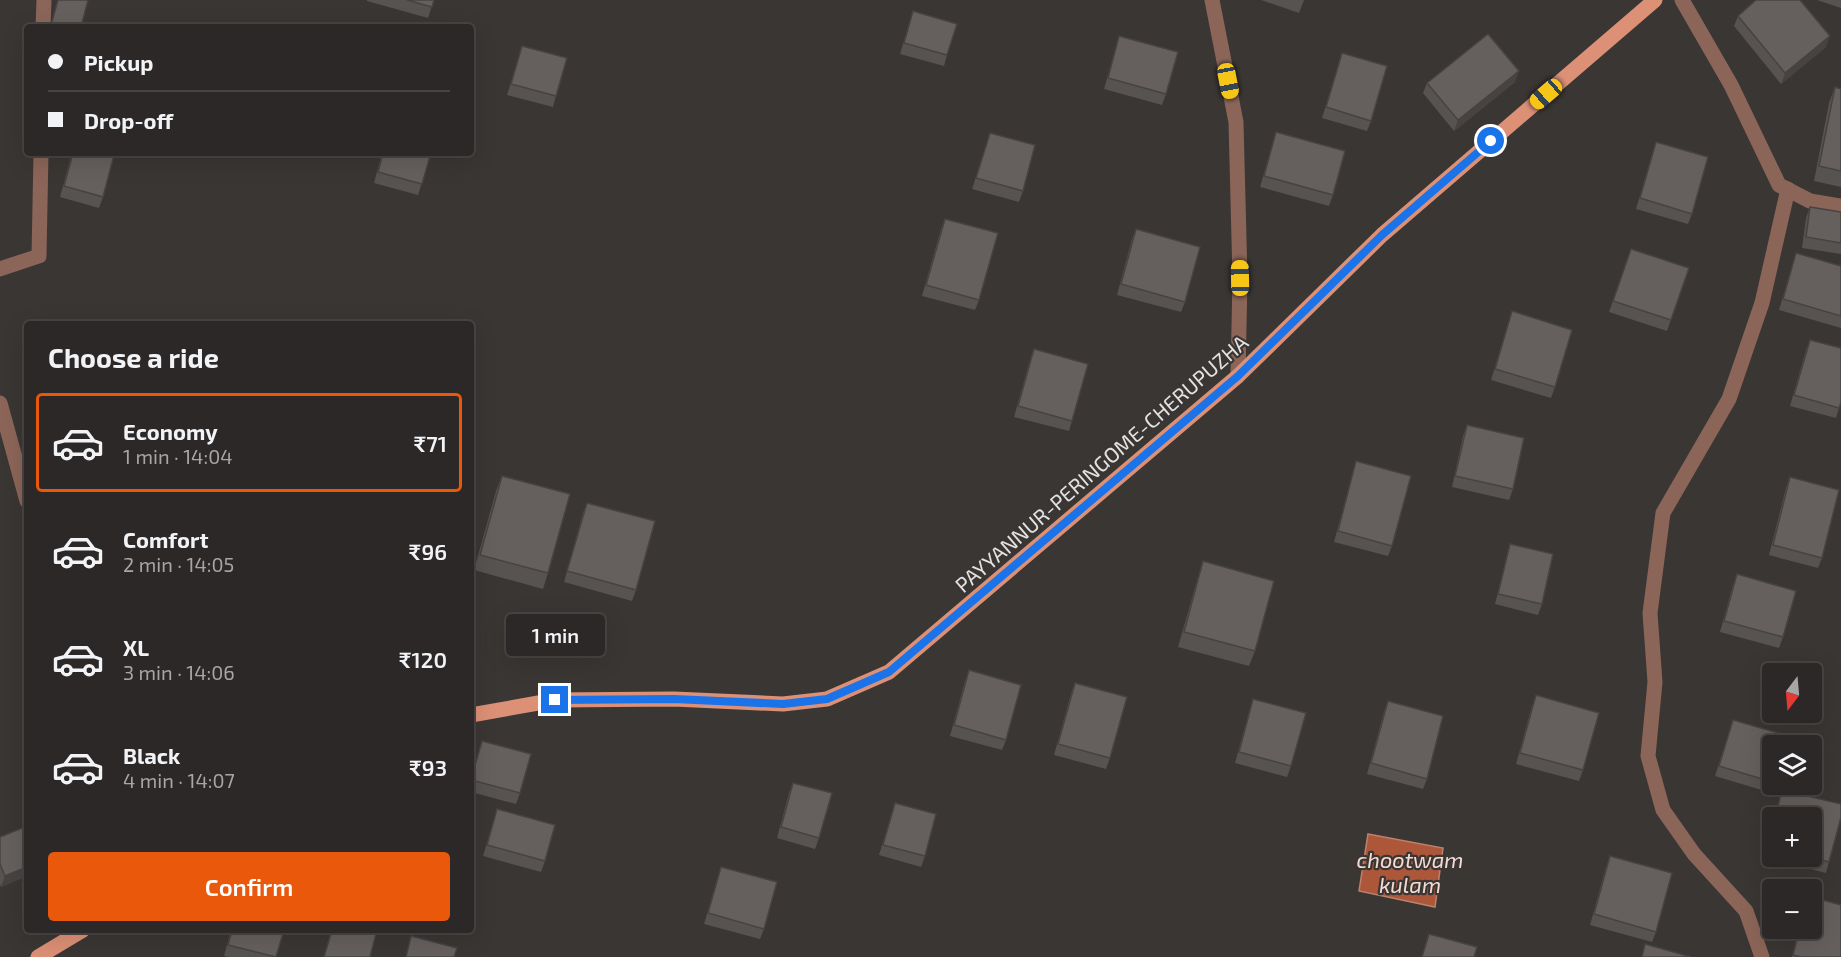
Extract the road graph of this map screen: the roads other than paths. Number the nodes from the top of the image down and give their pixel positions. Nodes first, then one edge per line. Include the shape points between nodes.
1 (44, 0) edge
2 (1212, 0) edge
3 (1655, 0) edge
4 (1682, 0) edge
5 (43, 24) edge
6 (41, 156) edge
7 (1788, 189) junction
8 (1841, 206) edge
9 (0, 269) edge
10 (1238, 376) junction
11 (0, 403) edge
12 (24, 490) edge
13 (474, 714) edge
14 (78, 933) edge
15 (38, 957) edge
16 (1762, 957) edge

1 - 5 street
2 - 10 street via 1236,122
3 - 10 main road, PAYYANNUR-PERINGOME-CHERUPUZHA via 1382,235
4 - 7 street via 1731,85 1779,184
6 - 9 street via 39,256
7 - 8 street via 1810,201
7 - 16 street via 1762,303 1729,399 1663,513 1650,613 1655,682 1648,756 1663,810 1694,854 1746,911
10 - 13 main road, PAYYANNUR-PERINGOME-CHERUPUZHA via 889,672 827,699 783,704 674,699 555,700
11 - 12 street
14 - 15 main road

